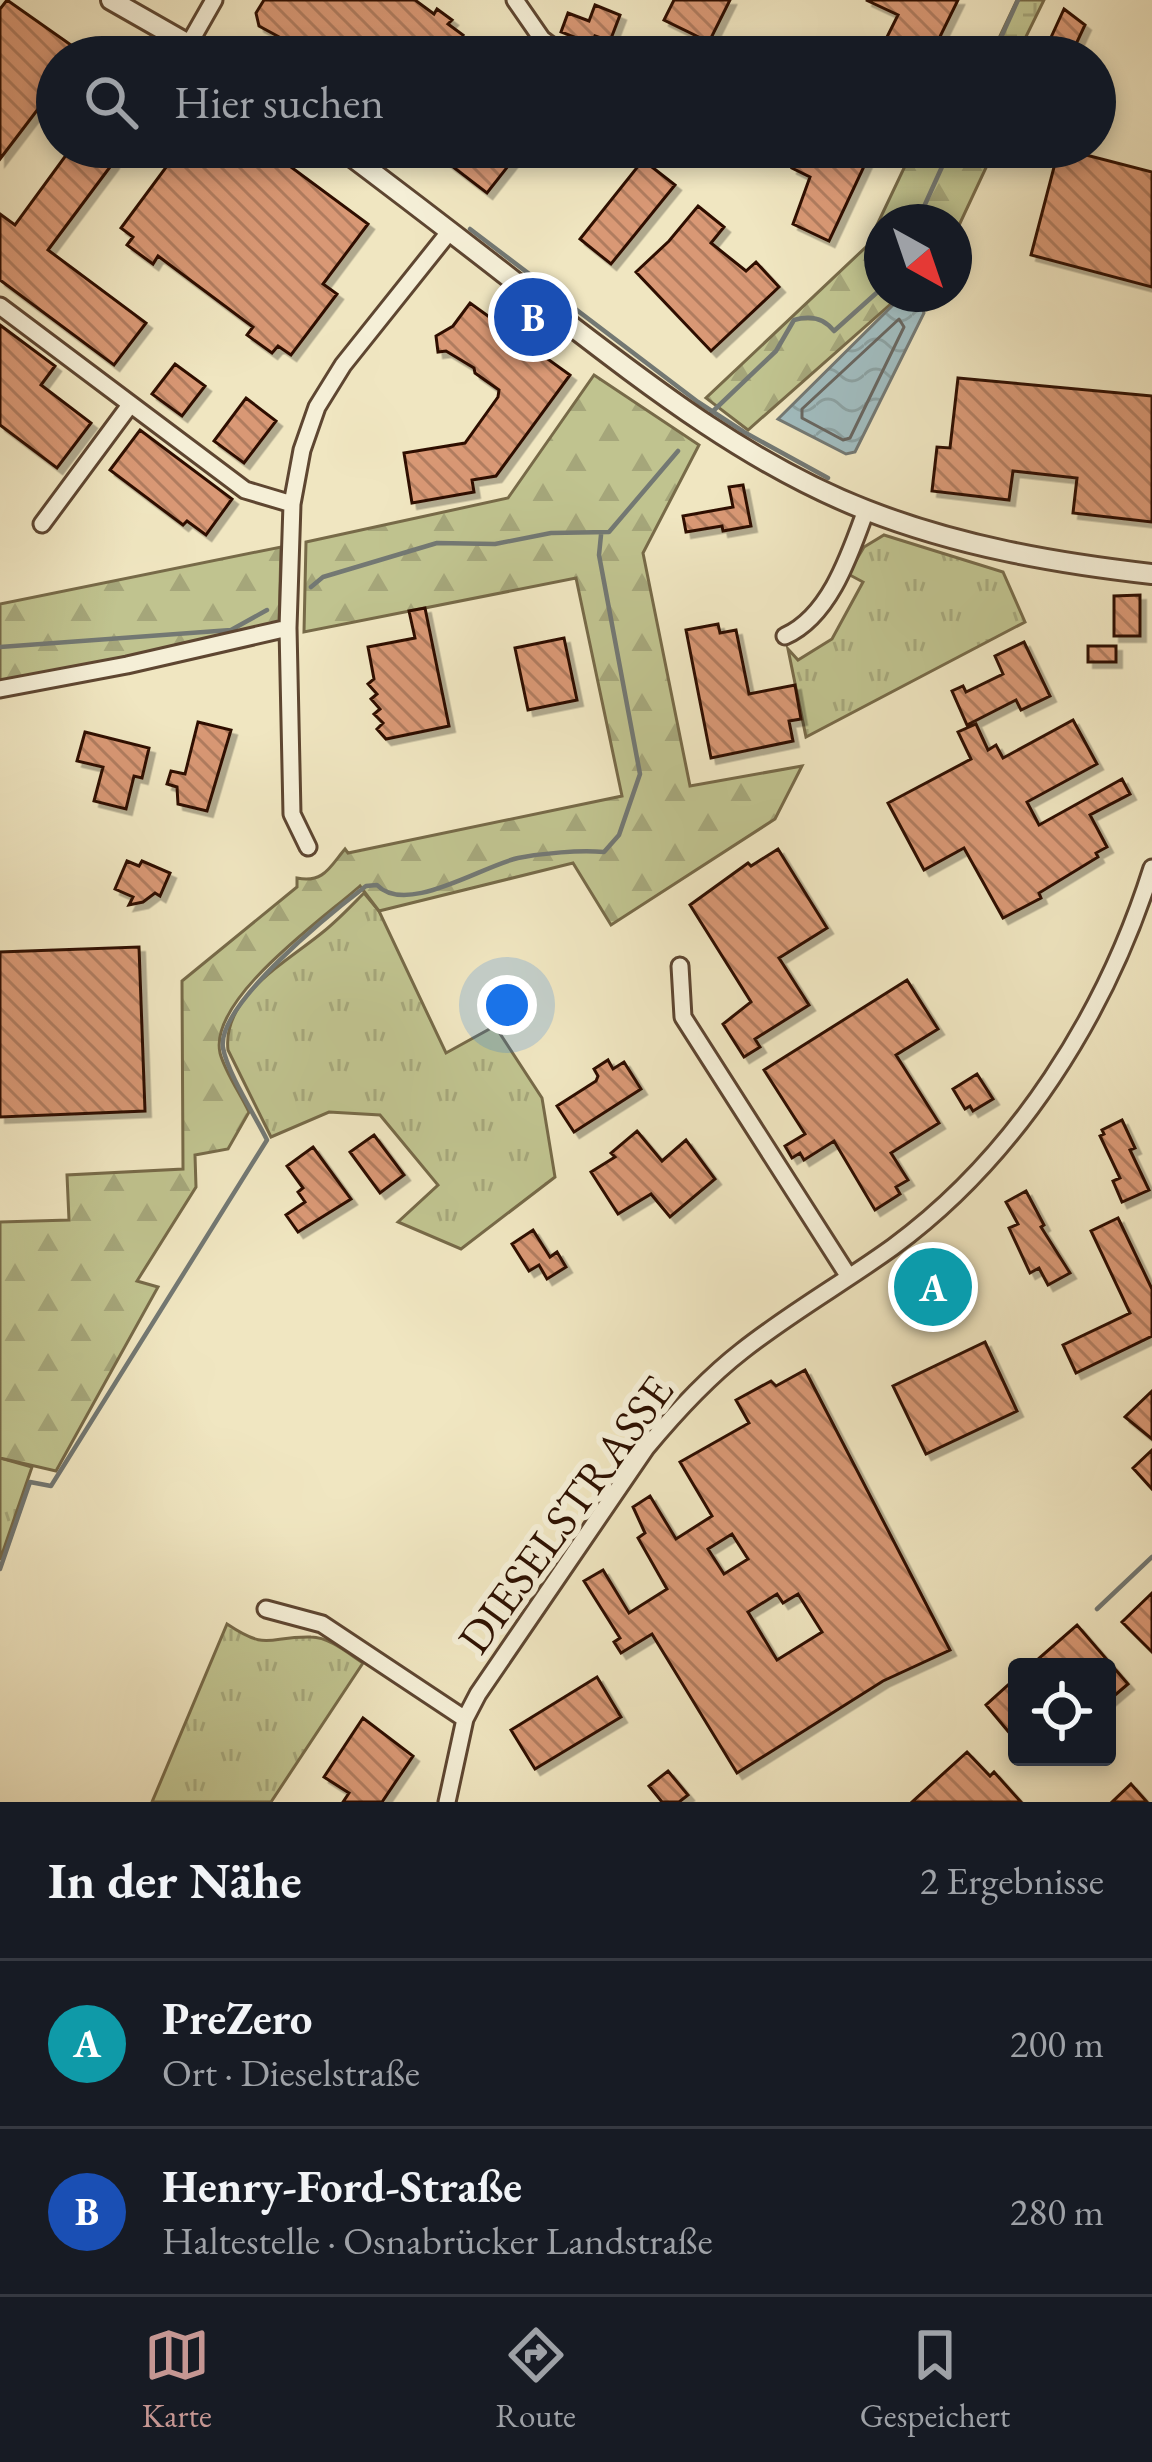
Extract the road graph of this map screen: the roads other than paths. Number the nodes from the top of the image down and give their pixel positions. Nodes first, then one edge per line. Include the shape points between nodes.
1 (111, 0) edge
2 (214, 0) edge
3 (515, 0) edge
4 (175, 36) edge
5 (194, 36) edge
6 (540, 36) edge
7 (366, 168) edge
8 (449, 231) junction
9 (0, 306) edge
10 (130, 405) junction
11 (292, 504) junction
12 (866, 510) junction
13 (42, 524) dead end
14 (1152, 574) edge
15 (288, 628) junction
16 (785, 636) dead end
17 (0, 689) edge
18 (308, 847) dead end
19 (1152, 868) edge
20 (680, 966) dead end
21 (849, 1277) junction
22 (266, 1609) dead end
23 (465, 1719) junction
24 (447, 1802) edge

1 - 4 street
2 - 5 street
3 - 6 street
7 - 8 street
8 - 11 street via 317,407
8 - 12 street via 641,380 751,452
9 - 10 street
10 - 11 street via 245,490
10 - 13 street
11 - 15 street
12 - 14 street via 961,541
12 - 16 street via 820,610
15 - 17 street
15 - 18 street via 292,814
19 - 21 street, DIESELSTRASSE via 1098,998 1038,1098 946,1204
20 - 21 street via 683,1017
21 - 23 street, DIESELSTRASSE via 742,1351 674,1414
22 - 23 street, DIESELSTRASSE via 322,1624
23 - 24 street, DIESELSTRASSE

